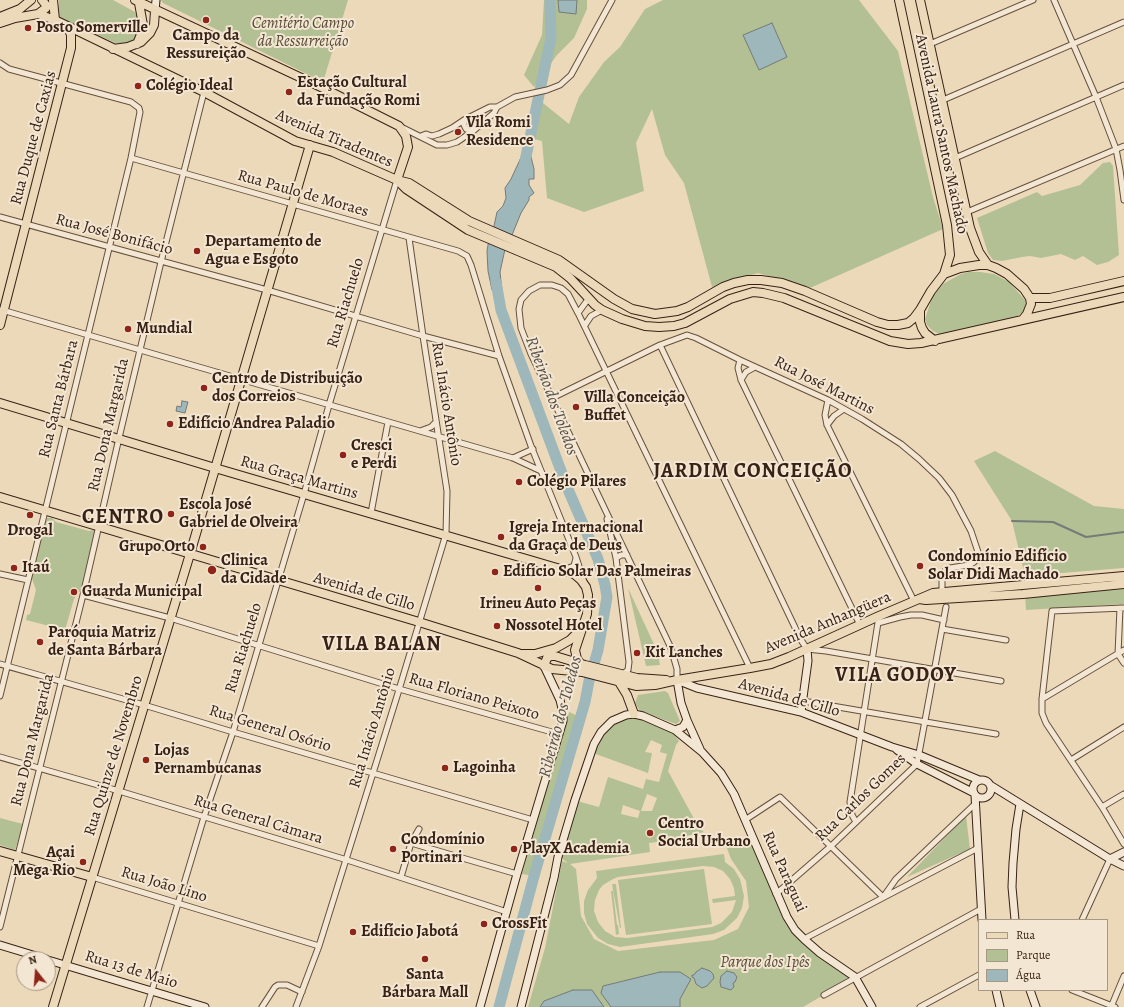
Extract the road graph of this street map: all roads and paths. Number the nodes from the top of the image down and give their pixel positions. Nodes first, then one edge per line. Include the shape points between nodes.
1 (31, 0) edge
2 (42, 0) edge
3 (53, 0) edge
4 (156, 0) edge
5 (612, 0) edge
6 (899, 0) edge
7 (920, 0) edge
8 (1033, 0) edge
9 (1054, 0) edge
10 (137, 1) edge
11 (155, 11) junction
12 (38, 14) junction
13 (0, 17) edge
14 (55, 20) junction
15 (1124, 22) edge
16 (0, 23) edge
17 (68, 27) junction
18 (1072, 43) junction
19 (137, 44) junction
20 (930, 44) junction
21 (112, 49) junction
22 (0, 63) edge
23 (62, 83) junction
24 (1124, 85) edge
25 (204, 92) junction
26 (1096, 97) junction
27 (943, 100) junction
28 (497, 107) junction
29 (464, 120) junction
30 (399, 126) junction
31 (473, 131) junction
32 (421, 136) junction
33 (310, 145) junction
34 (1124, 146) edge
35 (1116, 149) junction
36 (131, 158) junction
37 (956, 158) junction
38 (183, 173) junction
39 (396, 180) junction
40 (1124, 200) edge
41 (293, 204) junction
42 (967, 212) junction
43 (0, 217) edge
44 (26, 225) junction
45 (382, 230) junction
46 (409, 238) junction
47 (519, 246) junction
48 (108, 248) junction
49 (161, 262) junction
50 (988, 265) junction
51 (944, 274) junction
52 (1124, 281) edge
53 (268, 290) junction
54 (1124, 297) edge
55 (589, 298) junction
56 (1030, 298) junction
57 (614, 299) junction
58 (2, 310) edge
59 (602, 310) junction
60 (920, 310) junction
61 (578, 312) junction
62 (355, 316) junction
63 (1023, 319) junction
64 (585, 325) junction
65 (0, 326) edge
66 (88, 336) junction
67 (423, 336) junction
68 (935, 341) junction
69 (660, 345) junction
70 (141, 351) junction
71 (499, 356) junction
72 (740, 360) junction
73 (755, 367) junction
74 (607, 372) junction
75 (241, 380) junction
76 (741, 380) junction
77 (552, 398) junction
78 (828, 400) junction
79 (0, 403) edge
80 (329, 405) junction
81 (844, 409) junction
82 (388, 422) junction
83 (436, 422) junction
84 (67, 423) junction
85 (827, 425) junction
86 (419, 431) junction
87 (439, 437) junction
88 (119, 438) junction
89 (533, 449) junction
90 (513, 458) junction
91 (215, 468) junction
92 (541, 471) junction
93 (304, 494) junction
94 (0, 497) edge
95 (44, 510) junction
96 (605, 510) junction
97 (371, 513) junction
98 (99, 526) junction
99 (446, 534) junction
100 (190, 554) junction
101 (627, 555) junction
102 (576, 557) junction
103 (616, 558) junction
104 (564, 570) junction
105 (0, 574) edge
106 (1124, 576) edge
107 (28, 580) junction
108 (278, 581) junction
109 (1124, 584) edge
110 (586, 587) junction
111 (1023, 589) junction
112 (942, 591) junction
113 (83, 595) junction
114 (916, 600) junction
115 (946, 607) dead end
116 (1122, 608) edge
117 (170, 618) junction
118 (878, 619) junction
119 (944, 620) junction
120 (419, 622) junction
121 (583, 625) junction
122 (860, 625) junction
123 (942, 629) junction
124 (1006, 640) dead end
125 (259, 645) junction
126 (807, 649) junction
127 (1124, 650) edge
128 (518, 653) junction
129 (1118, 654) junction
130 (872, 659) junction
131 (1124, 663) edge
132 (0, 664) edge
133 (8, 666) junction
134 (544, 666) junction
135 (583, 667) junction
136 (750, 668) junction
137 (935, 670) junction
138 (621, 678) junction
139 (677, 680) junction
140 (1001, 681) dead end
141 (62, 682) junction
142 (399, 689) junction
143 (0, 696) edge
144 (1042, 699) junction
145 (803, 701) junction
146 (144, 704) junction
147 (864, 711) junction
148 (801, 712) junction
149 (634, 714) junction
150 (687, 720) junction
151 (925, 722) junction
152 (1124, 727) edge
153 (675, 730) junction
154 (233, 732) junction
155 (559, 734) junction
156 (861, 734) junction
157 (996, 734) dead end
158 (892, 747) junction
159 (702, 752) junction
160 (919, 755) junction
161 (0, 757) edge
162 (1071, 760) junction
163 (917, 764) junction
164 (40, 769) junction
165 (373, 773) junction
166 (979, 780) junction
167 (990, 785) junction
168 (119, 791) junction
169 (974, 794) junction
170 (1004, 794) junction
171 (1124, 794) edge
172 (985, 796) junction
173 (976, 803) junction
174 (1020, 804) junction
175 (1102, 807) junction
176 (204, 817) junction
177 (978, 818) junction
178 (533, 820) junction
179 (745, 820) junction
180 (856, 822) junction
181 (419, 829) dead end
182 (411, 843) junction
183 (1124, 844) edge
184 (830, 846) junction
185 (978, 848) junction
186 (0, 851) edge
187 (1124, 852) edge
188 (18, 857) junction
189 (1110, 859) junction
190 (347, 860) junction
191 (1124, 866) edge
192 (517, 874) junction
193 (92, 877) junction
194 (401, 877) junction
195 (776, 894) junction
196 (883, 897) junction
197 (178, 904) junction
198 (981, 909) junction
199 (507, 912) junction
200 (982, 919) edge
201 (1015, 919) edge
202 (1082, 919) edge
203 (0, 928) edge
204 (804, 939) junction
205 (0, 945) edge
206 (320, 946) junction
207 (20, 951) edge
208 (56, 962) edge
209 (66, 965) junction
210 (978, 976) edge
211 (1124, 976) edge
212 (855, 977) junction
213 (152, 991) junction
214 (996, 991) edge
215 (1030, 991) edge
216 (1074, 991) edge
217 (302, 992) junction
218 (824, 995) dead end
219 (53, 1007) edge
220 (147, 1007) edge
221 (205, 1007) edge
222 (262, 1007) edge
223 (296, 1007) edge
224 (480, 1007) edge
225 (520, 1007) edge
226 (872, 1007) edge
227 (920, 1007) edge
228 (1000, 1007) edge
229 (1036, 1007) edge
230 (1112, 1007) edge

1 - 13 main road via 20,9
2 - 12 main road via 46,8
3 - 14 main road
4 - 11 main road
5 - 28 street via 571,75 560,85 515,97
6 - 51 main road, Avenida Laura Santos Machado via 947,225 950,255
7 - 20 main road, Avenida Laura Santos Machado
8 - 20 street
9 - 18 street
10 - 11 main road
10 - 19 main road via 143,25
11 - 19 main road via 150,34
11 - 30 main road
12 - 14 main road, Avenida Tiradentes
12 - 16 main road, Avenida Tiradentes
14 - 17 main road, Avenida Tiradentes
15 - 18 street
17 - 21 main road, Avenida Tiradentes
17 - 23 main road, Rua Duque de Caxias via 72,48
18 - 26 street
18 - 27 street
19 - 21 main road
20 - 27 main road, Avenida Laura Santos Machado
21 - 25 main road, Avenida Tiradentes
22 - 23 street via 9,69
23 - 36 street, Rua Santa Bárbara via 131,102 139,108 140,117
23 - 44 main road, Rua Duque de Caxias
24 - 26 street
25 - 33 main road, Avenida Tiradentes via 295,141
25 - 38 street, Rua Dona Margarida
26 - 35 street
26 - 37 street
27 - 37 main road, Avenida Laura Santos Machado
28 - 29 street via 490,107
28 - 31 street via 494,113
29 - 31 street via 466,129
29 - 32 street via 439,134
30 - 32 street
30 - 39 main road via 406,136 408,147
31 - 32 street via 457,142 447,145 437,145
33 - 39 main road, Avenida Tiradentes via 333,152
33 - 41 main road, Rua Quinze de Novembro
34 - 35 street
35 - 40 street
35 - 42 street
36 - 38 street, Rua Paulo de Moraes
36 - 48 street, Rua Santa Bárbara
37 - 42 main road, Avenida Laura Santos Machado
38 - 41 street, Rua Paulo de Moraes
38 - 49 street, Rua Dona Margarida
39 - 45 street, Rua Riachuelo
39 - 47 main road, Avenida Tiradentes via 443,214
41 - 45 street, Rua Paulo de Moraes
41 - 53 main road, Rua Quinze de Novembro
42 - 50 main road, Avenida Laura Santos Machado via 977,248
43 - 44 street, Rua José Bonifácio
44 - 48 street, Rua José Bonifácio
44 - 58 main road, Rua Duque de Caxias
45 - 46 street, Rua Paulo de Moraes
45 - 62 street, Rua Riachuelo
46 - 67 street, Rua Inácio Antônio
46 - 71 street, Rua Paulo de Moraes via 458,251 467,256
47 - 55 main road via 556,267
47 - 57 main road via 559,260
48 - 49 street, Rua José Bonifácio
48 - 66 street, Rua Santa Bárbara
49 - 53 street, Rua José Bonifácio
49 - 70 street, Rua Dona Margarida
50 - 51 main road via 970,265
50 - 56 main road via 1017,281
51 - 60 main road via 930,291
52 - 56 main road via 1050,298
53 - 62 street, Rua José Bonifácio
53 - 75 main road, Rua Quinze de Novembro
54 - 63 main road
55 - 57 main road via 600,294
55 - 59 main road
55 - 61 street
56 - 63 main road via 1030,309
57 - 60 main road via 632,309 655,314 667,313 688,307 734,283 761,280 782,283 888,325 908,322
58 - 65 main road, Rua Duque de Caxias
58 - 66 street
59 - 64 street via 591,316
59 - 68 main road via 634,324 674,326 730,299 753,292 791,301 890,341 908,344
60 - 68 main road via 922,328
61 - 64 street
61 - 77 street via 568,294 552,285 544,284 532,289 520,304 521,328
62 - 67 street, Rua José Bonifácio
62 - 80 street, Rua Riachuelo
63 - 68 main road
64 - 74 street
66 - 70 street
66 - 84 street, Rua Santa Bárbara
67 - 71 street, Rua José Bonifácio
67 - 83 street, Rua Inácio Antônio
69 - 72 street, Rua José Martins via 682,336 691,336
69 - 74 street, Rua José Martins
69 - 126 street via 800,640
70 - 75 street
70 - 88 street, Rua Dona Margarida
71 - 89 street
72 - 73 street, Rua José Martins
72 - 76 street via 738,368
73 - 76 street via 746,372
73 - 78 street, Rua José Martins
74 - 77 street, Rua José Martins
74 - 136 street
75 - 80 street
75 - 91 main road, Rua Quinze de Novembro
76 - 122 street
77 - 96 street
78 - 81 street, Rua José Martins
78 - 85 street via 825,416
79 - 84 main road, Rua Graça Martins
80 - 82 street
80 - 93 street, Rua Riachuelo
81 - 85 street
81 - 112 street, Rua José Martins via 883,432 919,459 952,495 963,514 976,545 978,558 969,565 946,570 943,573
82 - 86 street
82 - 97 street
83 - 86 street via 431,427
83 - 87 street, Rua Inácio Antônio
84 - 88 main road, Rua Graça Martins
84 - 95 street, Rua Santa Bárbara
85 - 114 street
86 - 87 street
87 - 90 street
87 - 99 street, Rua Inácio Antônio via 446,491
88 - 91 main road, Rua Graça Martins
88 - 98 street, Rua Dona Margarida
89 - 90 street
89 - 92 street
90 - 92 street
91 - 93 main road, Rua Graça Martins
91 - 100 main road, Rua Quinze de Novembro
92 - 102 street
93 - 97 main road, Rua Graça Martins
93 - 108 street, Rua Riachuelo
94 - 95 main road, Avenida de Cillo
95 - 98 main road, Avenida de Cillo
95 - 107 street, Rua Santa Bárbara
96 - 101 street
96 - 103 street
97 - 99 main road, Rua Graça Martins
98 - 100 main road, Avenida de Cillo
98 - 113 street, Rua Dona Margarida
99 - 104 main road, Rua Graça Martins
99 - 120 street, Rua Inácio Antônio
100 - 108 main road, Avenida de Cillo
100 - 117 main road, Rua Quinze de Novembro
101 - 103 street
101 - 139 street via 672,648
102 - 104 street via 574,566
102 - 110 street
103 - 138 street via 630,662 628,670
104 - 110 main road, Rua Graça Martins via 574,574
105 - 107 street
106 - 111 main road
107 - 133 street, Rua Santa Bárbara
108 - 120 main road, Avenida de Cillo
108 - 125 street, Rua Riachuelo
109 - 111 main road
110 - 121 main road via 589,604
111 - 112 main road, Avenida Anhangüera
111 - 114 main road, Avenida Anhangüera
112 - 114 main road, Avenida Anhangüera
113 - 117 street, Rua Floriano Peixoto
113 - 141 street, Rua Dona Margarida
114 - 118 main road, Avenida Anhangüera
115 - 119 street, Rua Carlos Gomes
116 - 129 street
116 - 144 street via 1052,611
117 - 125 street, Rua Floriano Peixoto
117 - 146 main road, Rua Quinze de Novembro
118 - 119 street via 922,615
118 - 122 main road, Avenida Anhangüera
118 - 130 street
119 - 123 street, Rua Carlos Gomes
120 - 128 main road, Avenida de Cillo
120 - 142 street, Rua Inácio Antônio
121 - 128 main road via 570,640 556,648 535,654
121 - 135 main road via 575,650
122 - 126 main road, Avenida Anhangüera
123 - 124 street
123 - 137 street, Rua Carlos Gomes
125 - 142 street, Rua Floriano Peixoto
125 - 154 street, Rua Riachuelo
126 - 130 street
126 - 136 main road, Avenida Anhangüera via 771,664
126 - 145 main road
127 - 129 street
128 - 134 main road, Avenida de Cillo
129 - 131 street
129 - 144 street
130 - 137 street
130 - 147 street
132 - 133 street, Rua General Osório
133 - 141 street, Rua General Osório
133 - 143 street, Rua Santa Bárbara
134 - 135 main road, Avenida de Cillo via 556,670
134 - 135 main road via 547,658 555,656
134 - 155 main road via 558,692 562,706 563,720
135 - 138 main road, Avenida de Cillo
136 - 139 main road, Avenida Anhangüera
137 - 140 street
137 - 151 street, Rua Carlos Gomes
138 - 139 main road, Avenida de Cillo via 628,685 646,686
138 - 149 main road
139 - 148 main road, Avenida de Cillo via 697,688
139 - 150 main road, Rua Paraguai
141 - 146 street, Rua General Osório
141 - 164 street, Rua Dona Margarida
142 - 155 street, Rua Floriano Peixoto
142 - 165 street, Rua Inácio Antônio
144 - 162 street via 1042,713 1046,723
145 - 147 street
145 - 148 main road
146 - 154 street, Rua General Osório
146 - 168 main road, Rua Quinze de Novembro
147 - 151 street
147 - 156 street
148 - 156 main road, Avenida de Cillo
149 - 153 main road, Rua Paraguai
149 - 225 main road via 612,721 594,744 558,857
150 - 153 main road via 683,727
150 - 159 main road, Rua Paraguai
151 - 157 street
151 - 160 street, Rua Carlos Gomes
152 - 162 street
153 - 159 main road, Rua Paraguai
154 - 165 street, Rua General Osório
154 - 176 street, Rua Riachuelo
155 - 178 main road
156 - 158 main road, Avenida de Cillo
156 - 180 street via 850,802
158 - 160 main road, Avenida de Cillo
158 - 163 main road, Avenida de Cillo
159 - 179 main road, Rua Paraguai via 728,783
160 - 163 street, Rua Carlos Gomes
160 - 166 main road, Avenida de Cillo
161 - 164 street, Rua General Câmara
162 - 175 street
163 - 169 main road, Avenida de Cillo
163 - 180 street, Rua Carlos Gomes
164 - 168 street, Rua General Câmara
164 - 188 street, Rua Dona Margarida
165 - 178 street, Rua General Osório
165 - 190 street, Rua Inácio Antônio
166 - 167 main road
166 - 169 main road via 974,784
167 - 170 main road
167 - 172 main road via 990,791
168 - 176 street, Rua General Câmara
168 - 193 main road, Rua Quinze de Novembro
169 - 172 main road
169 - 173 main road
170 - 172 main road
170 - 174 main road
171 - 175 street
172 - 177 main road
173 - 177 main road
173 - 196 street via 896,879
174 - 189 main road
174 - 201 main road via 1012,863
175 - 183 street
176 - 190 street, Rua General Câmara
176 - 197 street, Rua Riachuelo
177 - 185 main road
178 - 192 main road
179 - 184 street via 780,797
179 - 195 main road, Rua Paraguai
180 - 184 street, Rua Carlos Gomes
181 - 182 street
182 - 192 street
182 - 194 street
184 - 195 street, Rua Carlos Gomes
184 - 196 street
185 - 196 street
185 - 198 main road
186 - 188 main road, Rua João Lino
187 - 189 main road
188 - 193 main road, Rua João Lino
188 - 203 street, Rua Dona Margarida
189 - 191 main road
189 - 202 street
190 - 194 street, Rua General Câmara
190 - 206 street, Rua Inácio Antônio
192 - 199 main road
193 - 197 street, Rua João Lino
193 - 209 main road, Rua Quinze de Novembro
194 - 199 street, Rua General Câmara
195 - 204 main road, Rua Paraguai via 795,930
196 - 204 street
197 - 206 street, Rua João Lino
197 - 213 street, Rua Riachuelo
198 - 200 main road
198 - 212 street
199 - 224 main road
204 - 212 main road, Rua Paraguai
205 - 207 main road, Rua 13 de Maio
206 - 217 street, Rua Inácio Antônio
208 - 209 main road, Rua 13 de Maio
209 - 213 main road, Rua 13 de Maio
209 - 219 main road, Rua Quinze de Novembro
210 - 227 street
211 - 230 street
212 - 218 street
212 - 226 main road, Rua Paraguai
213 - 220 street, Rua Riachuelo
213 - 221 main road, Rua 13 de Maio
214 - 228 main road
215 - 229 main road
216 - 230 street
217 - 222 street via 287,985 278,985
217 - 223 street, Rua Inácio Antônio

